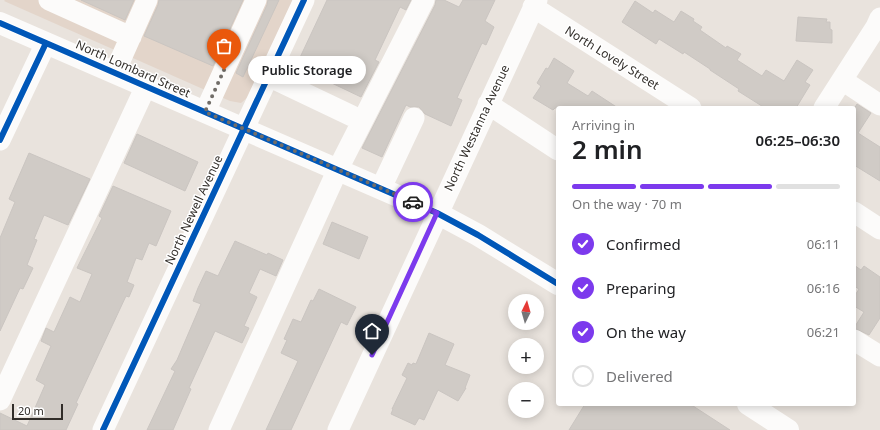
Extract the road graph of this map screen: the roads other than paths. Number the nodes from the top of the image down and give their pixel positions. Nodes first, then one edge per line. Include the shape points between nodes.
1 (49, 0) edge
2 (147, 0) edge
3 (256, 0) edge
4 (304, 0) edge
5 (424, 0) edge
6 (535, 4) edge
7 (880, 18) edge
8 (0, 23) edge
9 (130, 37) junction
10 (46, 43) junction
11 (114, 72) junction
12 (268, 76) junction
13 (842, 80) junction
14 (146, 86) junction
15 (488, 104) junction
16 (880, 104) edge
17 (688, 106) edge
18 (825, 106) edge
19 (205, 112) junction
20 (352, 116) dead end
21 (414, 118) dead end
22 (244, 129) junction
23 (0, 140) edge
24 (556, 149) edge
25 (338, 169) junction
26 (381, 188) junction
27 (437, 213) junction
28 (856, 213) edge
29 (880, 229) edge
30 (556, 283) edge
31 (856, 341) edge
32 (880, 356) edge
33 (0, 400) edge
34 (753, 406) edge
35 (343, 428) edge
36 (103, 430) edge
37 (218, 430) edge
38 (788, 430) edge

1 - 9 street
2 - 9 street
3 - 19 street
4 - 12 street, North Newell Avenue
5 - 25 street
6 - 15 street, North Westanna Avenue
6 - 17 street, North Lovely Street
7 - 13 street
8 - 10 main road, North Lombard Street
9 - 11 street
10 - 11 main road, North Lombard Street
10 - 23 street
11 - 14 main road, North Lombard Street
12 - 20 street
12 - 22 street, North Newell Avenue
13 - 16 street
13 - 18 street
14 - 19 main road, North Lombard Street
14 - 33 street
15 - 24 street
15 - 27 street, North Westanna Avenue
19 - 22 main road, North Lombard Street
21 - 26 street
22 - 25 main road, North Lombard Street
22 - 36 street, North Newell Avenue
25 - 26 main road, North Lombard Street
25 - 37 street
26 - 27 main road, North Lombard Street
27 - 30 main road, North Lombard Street
27 - 35 street, North Westanna Avenue
28 - 29 street
31 - 32 street
34 - 38 main road

